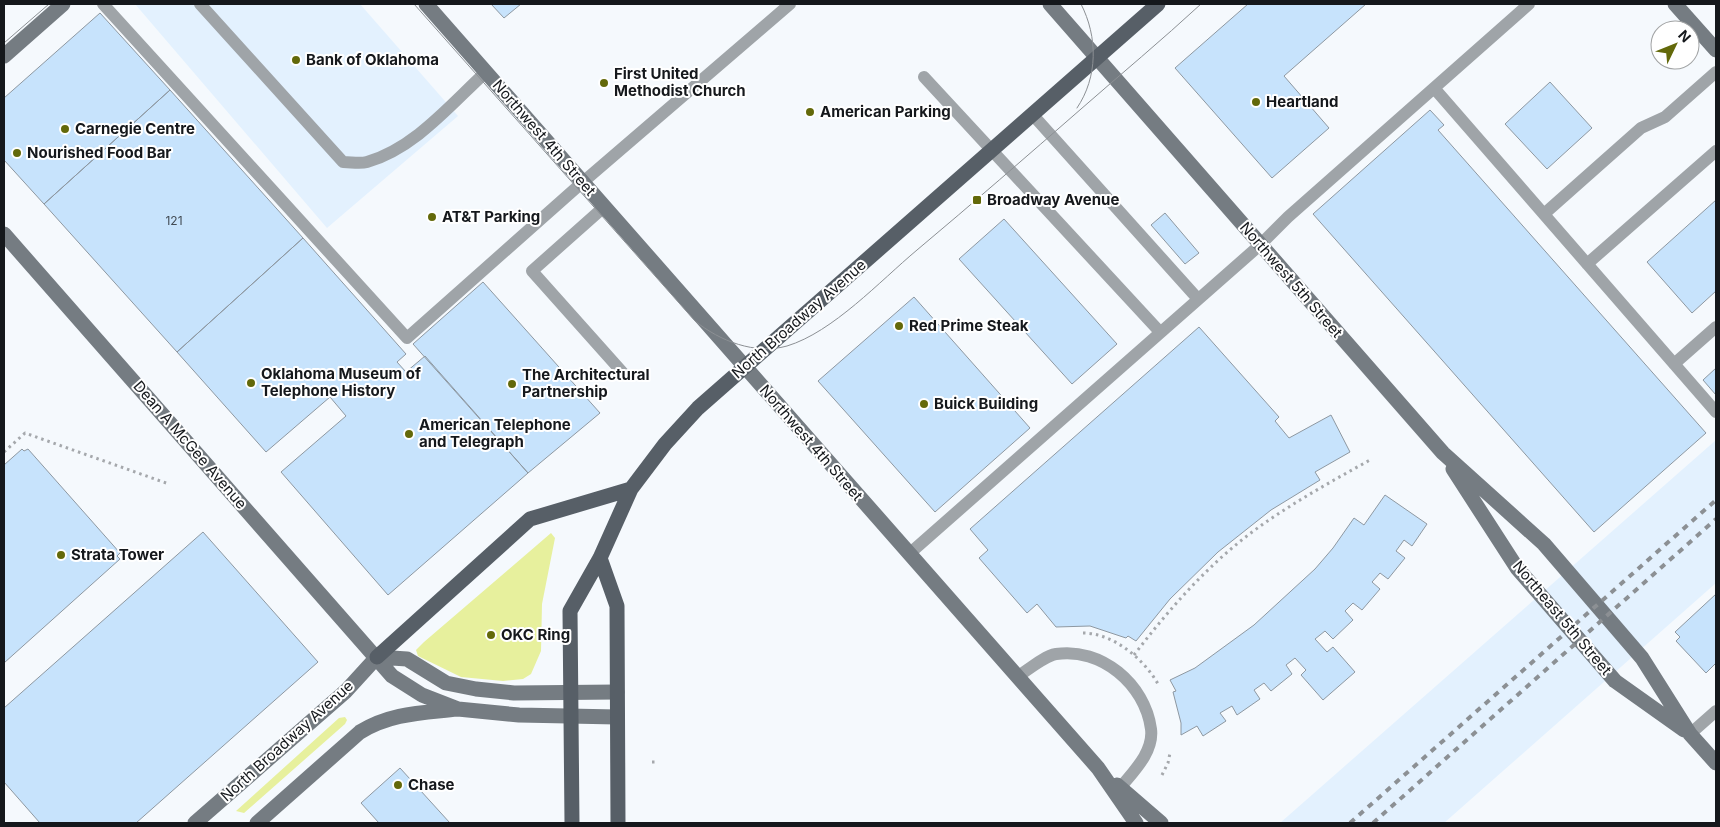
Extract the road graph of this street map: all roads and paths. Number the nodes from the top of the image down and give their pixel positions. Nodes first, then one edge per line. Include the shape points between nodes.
1 (63, 4) edge
2 (103, 4) edge
3 (200, 4) edge
4 (426, 4) edge
5 (790, 4) edge
6 (1050, 4) edge
7 (1158, 4) edge
8 (1529, 4) edge
9 (1675, 4) edge
10 (1716, 50) edge
11 (4, 56) edge
12 (1096, 58) junction
13 (486, 72) junction
14 (1716, 72) edge
15 (924, 77) dead end
16 (1434, 88) junction
17 (1032, 114) junction
18 (992, 150) junction
19 (1716, 151) edge
20 (583, 182) junction
21 (604, 207) junction
22 (1544, 214) junction
23 (4, 234) edge
24 (1260, 245) junction
25 (1587, 264) junction
26 (1198, 299) junction
27 (1716, 327) edge
28 (1160, 332) junction
29 (1674, 364) junction
30 (744, 366) junction
31 (623, 373) dead end
32 (1716, 412) edge
33 (4, 452) edge
34 (1443, 453) junction
35 (1370, 460) dead end
36 (169, 484) dead end
37 (631, 489) junction
38 (1544, 544) joint
39 (909, 554) junction
40 (600, 558) junction
41 (1134, 656) dead end
42 (376, 657) junction
43 (1017, 677) junction
44 (617, 692) junction
45 (570, 694) junction
46 (458, 709) junction
47 (1716, 711) edge
48 (571, 716) junction
49 (617, 717) junction
50 (1690, 734) junction
51 (652, 762) dead end
52 (658, 762) dead end
53 (1716, 763) edge
54 (1098, 768) junction
55 (1120, 788) junction
56 (196, 823) edge
57 (257, 823) edge
58 (572, 823) edge
59 (618, 823) edge
60 (1136, 823) edge
61 (1161, 823) edge

1 - 11 street
2 - 20 lane via 407,338
3 - 13 lane via 344,162 366,162 425,130
4 - 13 street, Northwest 4th Street
5 - 20 lane
6 - 12 street, Northwest 5th Street
7 - 12 main road, North Broadway Avenue
8 - 16 lane
9 - 10 street
12 - 17 main road, North Broadway Avenue
12 - 24 street, Northwest 5th Street
13 - 20 street, Northwest 4th Street
14 - 22 lane via 1665,117 1641,128
15 - 18 lane
16 - 22 lane
16 - 24 lane
17 - 18 main road, North Broadway Avenue
17 - 26 lane
18 - 28 lane
18 - 30 main road, North Broadway Avenue
19 - 25 lane
20 - 21 street, Northwest 4th Street
21 - 30 street, Northwest 4th Street
21 - 31 lane via 532,271
22 - 25 lane
23 - 42 street, Dean A McGee Avenue
24 - 26 lane
24 - 34 street, Northwest 5th Street
25 - 29 lane
26 - 28 lane
27 - 29 lane
28 - 39 lane
29 - 32 lane
30 - 37 main road, North Broadway Avenue via 698,408
30 - 39 street, Northwest 4th Street
33 - 36 path via 25,433
34 - 38 street, Northwest 5th Street
34 - 50 street, Northeast 5th Street via 1517,568 1615,681
35 - 41 path via 1267,522 1224,554 1160,622
37 - 40 main road, North Broadway Avenue
37 - 42 main road via 530,519
38 - 50 street, Northeast 5th Street via 1642,658
39 - 43 street, Northwest 4th Street
40 - 44 main road via 616,606
40 - 45 main road, North Broadway Avenue via 570,611
42 - 45 street via 406,659 446,683 476,689
42 - 46 street, Dean A McGee Avenue via 392,676 422,695
42 - 56 street, North Broadway Avenue via 346,691
43 - 54 street, Northwest 4th Street
43 - 55 lane via 1054,654 1080,653 1104,660 1127,679 1142,703 1152,730 1146,756
44 - 45 street
44 - 49 main road
45 - 48 main road, North Broadway Avenue
46 - 48 street, Dean A McGee Avenue
46 - 57 street via 378,721 360,732
47 - 50 lane
48 - 49 street, Dean A McGee Avenue
48 - 58 main road, North Broadway Avenue
49 - 59 main road
50 - 53 street, Northeast 5th Street
51 - 52 path
54 - 55 street, Northwest 4th Street
54 - 60 street, Northwest 4th Street
55 - 61 street, Northwest 4th Street

